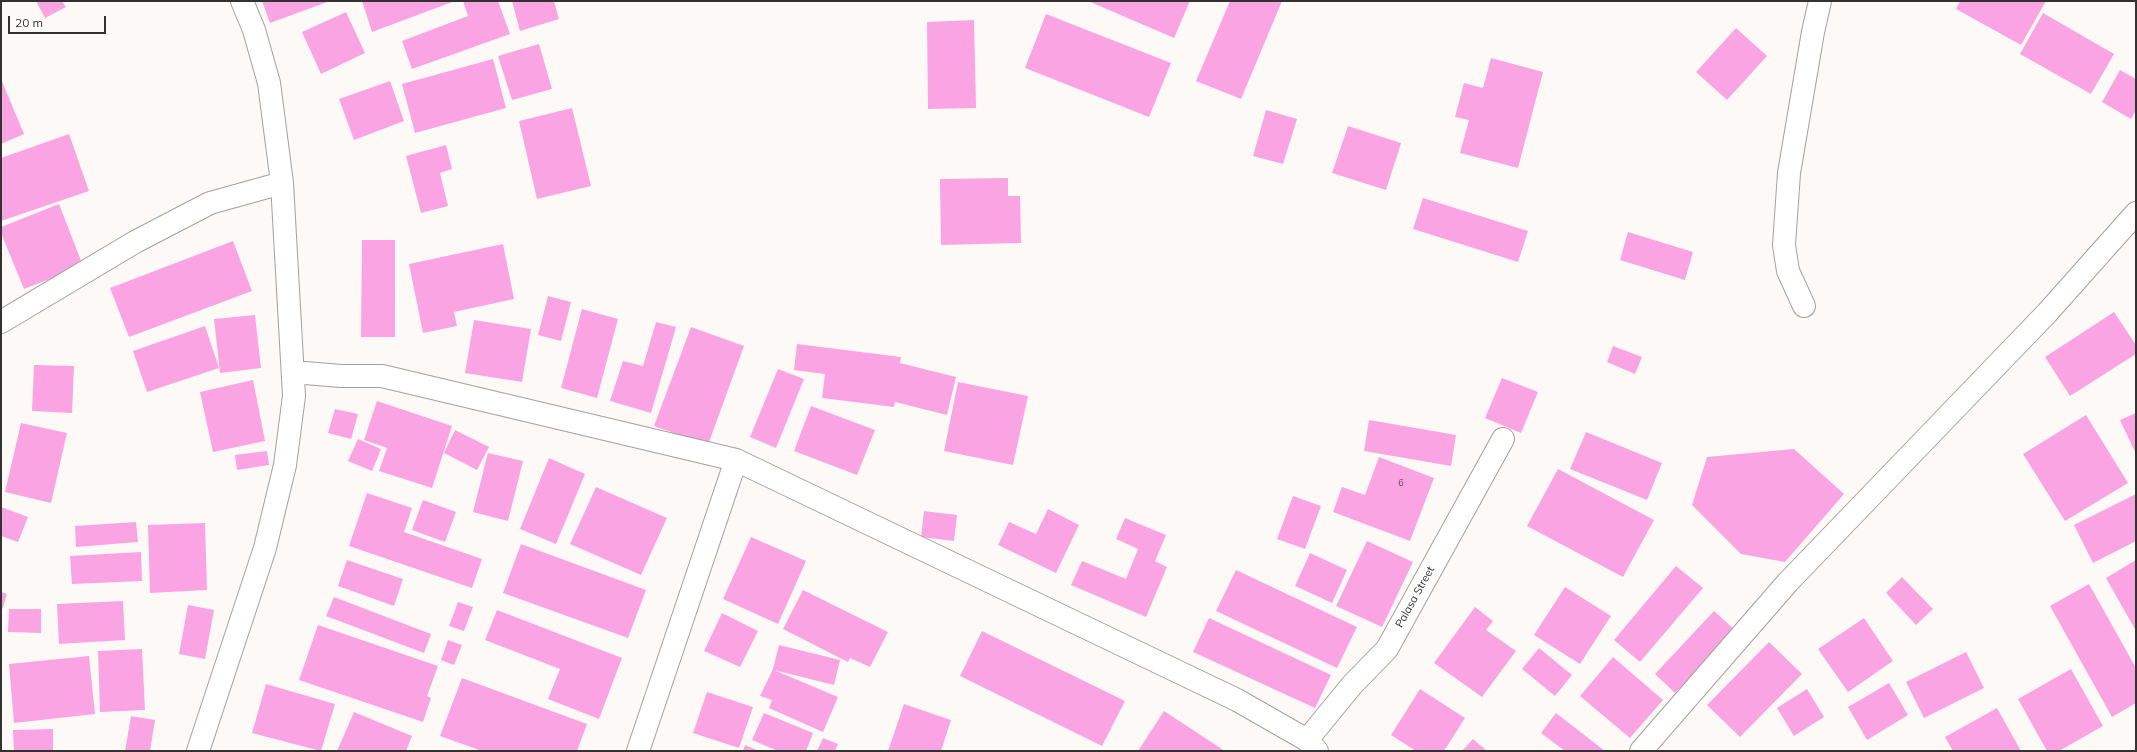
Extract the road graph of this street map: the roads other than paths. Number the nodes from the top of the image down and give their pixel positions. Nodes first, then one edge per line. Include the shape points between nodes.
1 (242, 1) edge
2 (1820, 1) edge
3 (282, 183) junction
4 (2136, 214) edge
5 (1804, 306) dead end
6 (1, 322) edge
7 (292, 372) junction
8 (1503, 439) dead end
9 (736, 460) junction
10 (1312, 746) edge
11 (198, 751) edge
12 (638, 751) edge
13 (1641, 751) edge

1 - 3 street via 254,30 269,83
2 - 5 street via 1789,173 1785,237 1788,271
3 - 6 street via 203,207 135,242
3 - 7 street
4 - 13 street via 2047,313 1788,582
7 - 9 street via 382,376
7 - 11 street via 294,396 285,465 265,548
8 - 10 street, Palasa Street via 1387,649 1352,685
9 - 10 street via 1237,700
9 - 12 street

